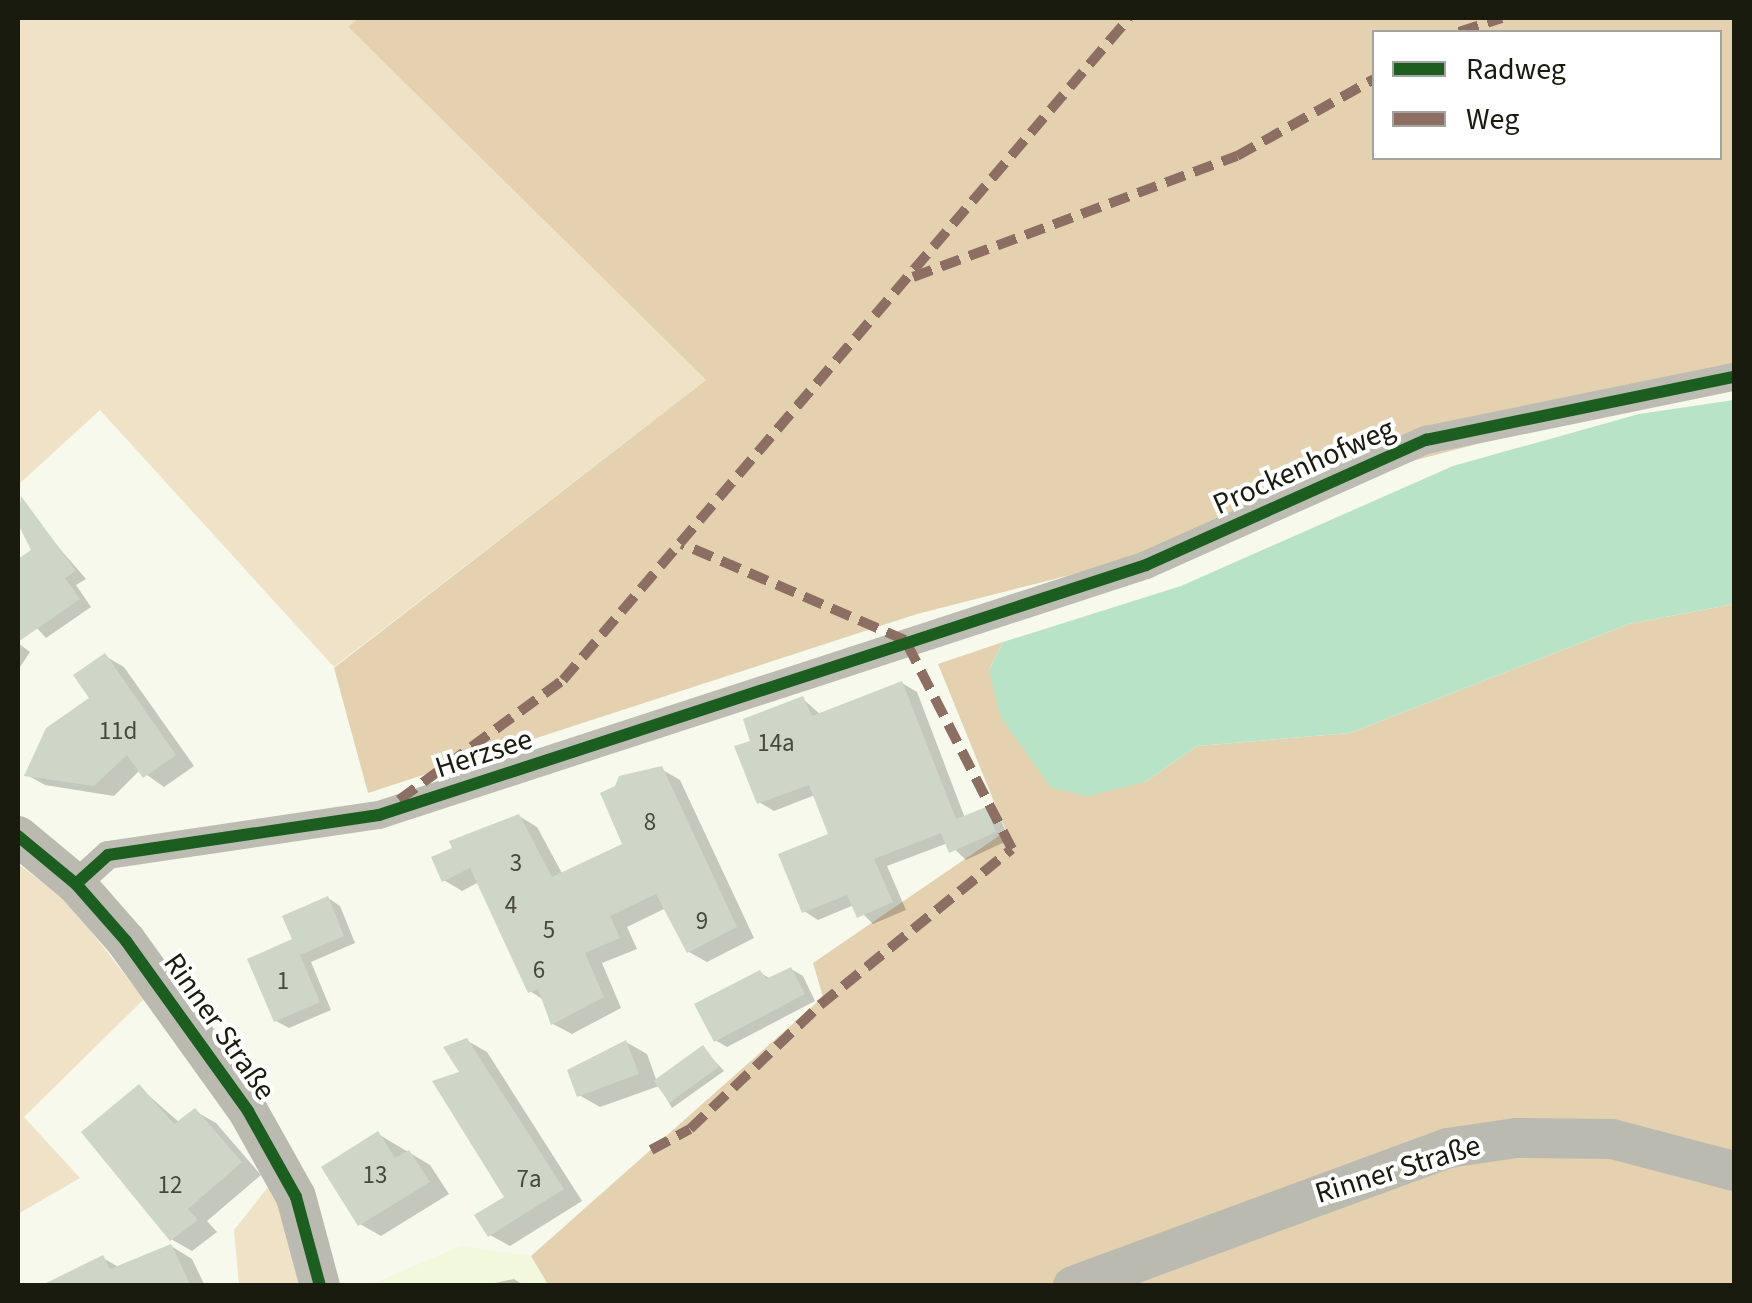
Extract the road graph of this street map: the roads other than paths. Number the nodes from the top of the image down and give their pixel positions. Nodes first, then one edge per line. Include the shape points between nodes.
1 (1734, 377) edge
2 (905, 640) joint
3 (18, 836) edge
4 (76, 884) junction
5 (1734, 1172) edge
6 (320, 1286) edge
7 (1072, 1286) edge

1 - 2 street, Prockenhofweg via 1426,440 1146,564
2 - 4 street, Herzsee via 379,815 108,856
3 - 4 main road, Rinner Straße
4 - 6 main road, Rinner Straße via 158,982 277,1158 308,1232
5 - 7 main road, Rinner Straße via 1612,1139 1516,1138 1448,1148

